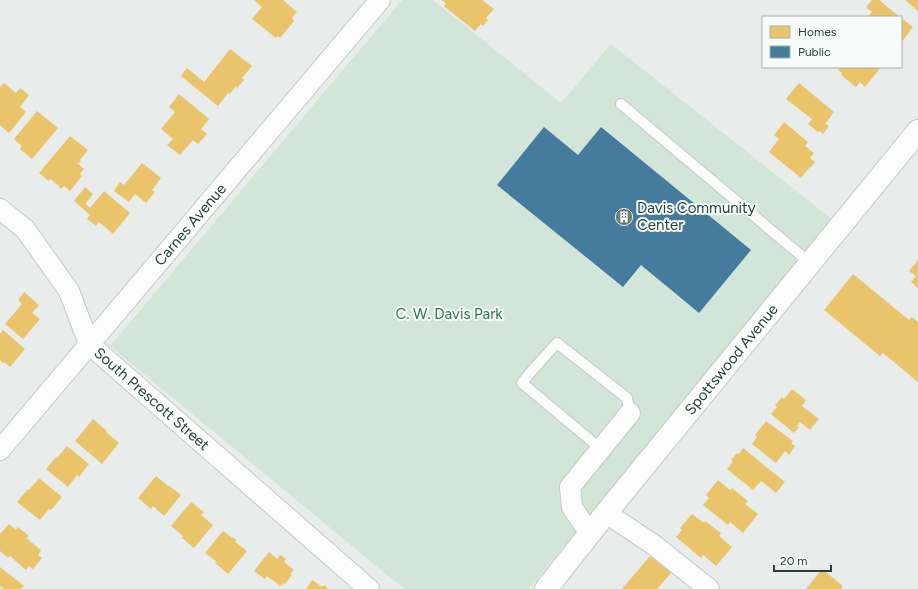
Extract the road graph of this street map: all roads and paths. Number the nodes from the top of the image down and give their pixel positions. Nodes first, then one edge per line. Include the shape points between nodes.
1 (380, 0) edge
2 (620, 104) dead end
3 (916, 138) edge
4 (0, 209) edge
5 (810, 263) junction
6 (89, 344) junction
7 (630, 413) joint
8 (601, 449) junction
9 (0, 450) edge
10 (606, 513) junction
11 (590, 534) junction
12 (369, 589) edge
13 (546, 589) edge
14 (709, 589) edge

1 - 6 street, Carnes Avenue
2 - 5 lane
3 - 5 street, Spottswood Avenue
4 - 6 street, South Prescott Street via 25,229 70,291
5 - 10 street, Spottswood Avenue
6 - 9 street, Carnes Avenue
6 - 12 street, South Prescott Street
7 - 8 street
7 - 8 lane via 627,398 557,343 529,374 522,384
8 - 11 street via 570,487 572,507
10 - 11 street, Spottswood Avenue
10 - 14 street via 654,545
11 - 13 street, Spottswood Avenue

